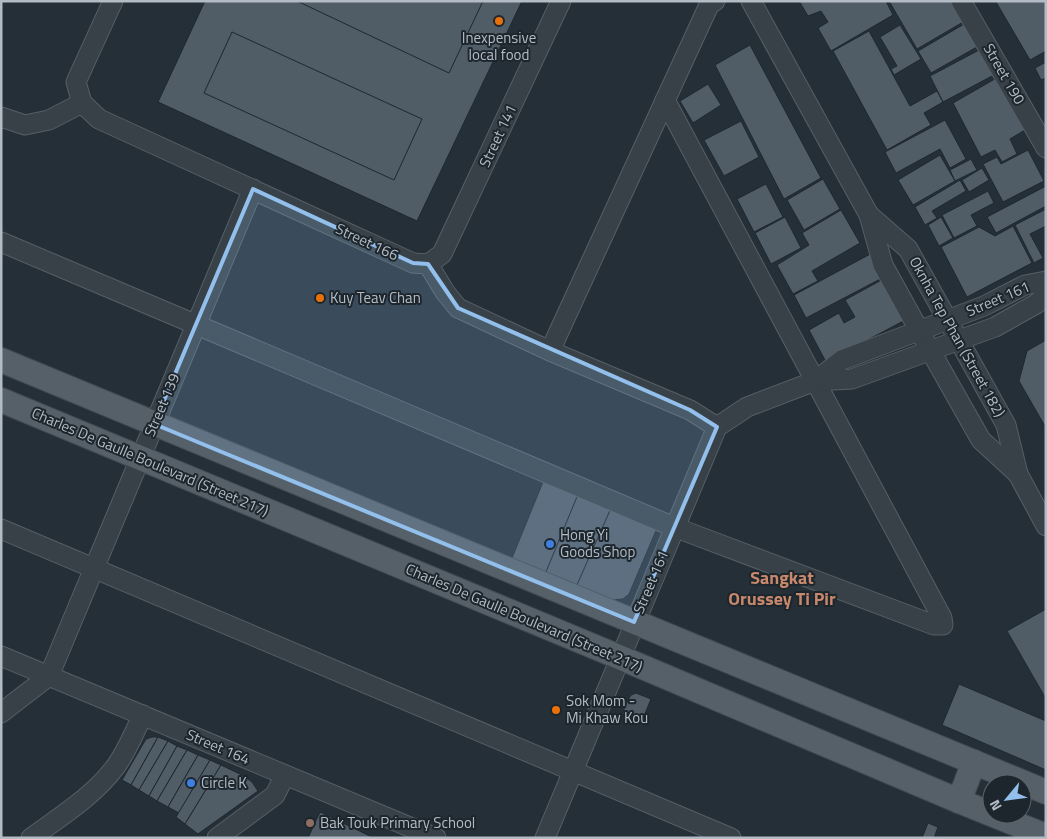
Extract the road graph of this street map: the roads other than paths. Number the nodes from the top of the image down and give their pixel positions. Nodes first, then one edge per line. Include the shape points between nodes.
1 (113, 1) edge
2 (560, 1) edge
3 (715, 1) edge
4 (751, 1) edge
5 (961, 1) edge
6 (665, 100) junction
7 (82, 103) junction
8 (1, 117) edge
9 (1046, 148) edge
10 (253, 189) junction
11 (869, 215) junction
12 (1, 242) edge
13 (428, 264) junction
14 (1046, 281) edge
15 (1046, 296) edge
16 (947, 320) junction
17 (196, 324) junction
18 (918, 330) junction
19 (959, 340) junction
20 (550, 350) junction
21 (930, 350) junction
22 (1, 360) edge
23 (815, 381) junction
24 (1, 400) edge
25 (154, 424) junction
26 (717, 427) junction
27 (140, 458) junction
28 (1018, 474) junction
29 (1046, 526) edge
30 (674, 527) junction
31 (1, 529) edge
32 (95, 568) junction
33 (634, 622) junction
34 (1, 656) edge
35 (619, 657) junction
36 (50, 676) junction
37 (1, 713) edge
38 (142, 715) junction
39 (974, 762) junction
40 (572, 770) junction
41 (285, 775) junction
42 (1046, 792) edge
43 (959, 801) junction
44 (1046, 836) edge
45 (31, 838) edge
46 (217, 838) edge
47 (436, 838) edge
48 (544, 838) edge
49 (731, 838) edge

1 - 7 street via 76,82
2 - 13 street, Street 141 via 442,254
3 - 6 street via 709,5
4 - 11 street, Oknha Tep Phan (Street 182)
5 - 9 street, Street 190
6 - 20 street
6 - 23 street
7 - 8 street via 49,120 25,125
7 - 10 street, Street 166 via 99,119
10 - 13 street, Street 166 via 413,263
10 - 17 street, Street 139
11 - 16 street, Oknha Tep Phan (Street 182) via 908,248
11 - 18 street, Oknha Tep Phan (Street 182) via 883,265
12 - 17 street
13 - 20 street via 444,292 458,308
14 - 16 street, Street 161 via 1025,285
15 - 19 street, Street 161 via 995,327
16 - 18 street, Street 161
16 - 19 street, Oknha Tep Phan (Street 182)
17 - 25 street, Street 139
17 - 30 street
18 - 21 street, Oknha Tep Phan (Street 182)
18 - 23 street, Street 161 via 842,360
19 - 21 street, Street 161
19 - 28 street, Oknha Tep Phan (Street 182) via 1006,425
20 - 26 street via 690,410
21 - 23 street, Street 161 via 852,379
21 - 28 street, Oknha Tep Phan (Street 182) via 981,440
22 - 25 main road
23 - 26 street, Street 161 via 747,406
23 - 30 street via 943,625 934,625
24 - 27 main road, Charles De Gaulle Boulevard (Street 217)
25 - 27 street, Street 139
25 - 33 main road
26 - 30 street, Street 161
27 - 32 street, Street 139
27 - 35 main road, Charles De Gaulle Boulevard (Street 217)
28 - 29 street, Oknha Tep Phan (Street 182)
30 - 33 street, Street 161
31 - 32 street
32 - 36 street, Street 139
32 - 40 street
33 - 35 street, Street 161
33 - 39 main road
34 - 36 street, Street 164
35 - 40 street, Street 161
35 - 43 main road, Charles De Gaulle Boulevard (Street 217)
36 - 37 street
36 - 38 street, Street 164
38 - 41 street, Street 164
38 - 45 street via 117,765 106,779 91,794
39 - 42 main road
39 - 43 main road
40 - 48 street, Street 161
40 - 49 street
41 - 46 street via 274,795
41 - 47 street, Street 164
43 - 44 main road, Charles De Gaulle Boulevard (Street 217)

